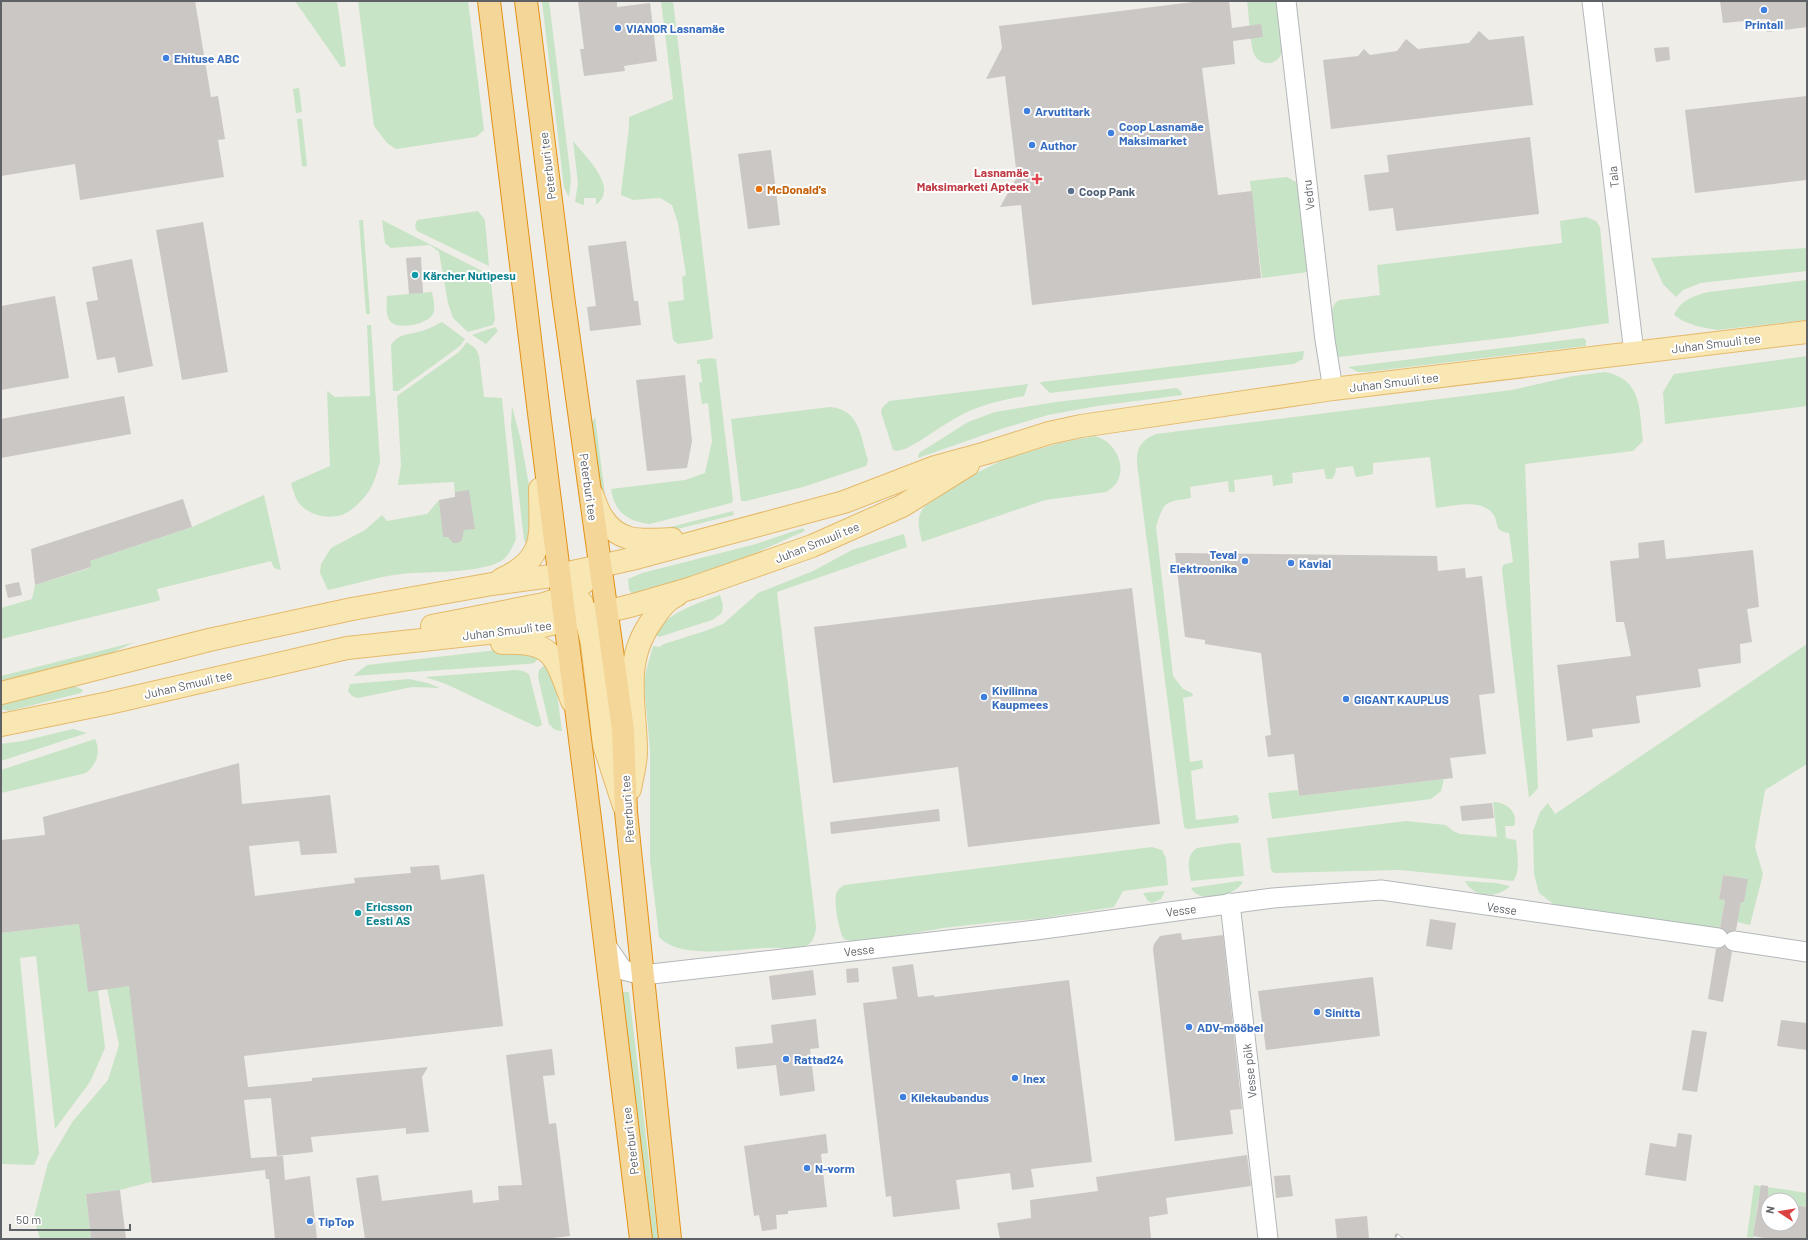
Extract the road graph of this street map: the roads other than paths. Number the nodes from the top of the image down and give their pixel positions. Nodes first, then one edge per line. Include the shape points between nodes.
1 (489, 1) edge
2 (526, 1) edge
3 (1286, 1) edge
4 (1592, 1) edge
5 (1807, 332) edge
6 (1634, 353) junction
7 (1332, 389) junction
8 (541, 444) junction
9 (986, 453) junction
10 (589, 487) junction
11 (717, 536) junction
12 (600, 566) junction
13 (559, 575) junction
14 (492, 584) junction
15 (692, 588) junction
16 (570, 593) junction
17 (607, 612) junction
18 (575, 619) junction
19 (347, 648) junction
20 (1, 693) edge
21 (577, 713) junction
22 (1, 725) edge
23 (626, 812) junction
24 (1230, 904) junction
25 (607, 947) junction
26 (1807, 952) edge
27 (643, 975) junction
28 (641, 1239) edge
29 (670, 1239) edge
30 (1268, 1239) edge

1 - 8 highway, Peterburi tee
2 - 10 highway, Peterburi tee
3 - 7 street, Vedru
4 - 6 street, Tala
5 - 6 main road, Juhan Smuuli tee
6 - 7 main road, Juhan Smuuli tee
7 - 9 main road, Juhan Smuuli tee via 1081,426 1024,440
8 - 13 highway, Peterburi tee
8 - 14 main road via 541,520 538,544 519,571
9 - 11 main road, Juhan Smuuli tee via 935,467 844,502
9 - 15 main road, Juhan Smuuli tee via 902,506 812,546
10 - 11 main road via 602,517 624,537 642,541
10 - 12 highway, Peterburi tee
11 - 12 main road, Juhan Smuuli tee
12 - 13 main road, Juhan Smuuli tee
12 - 16 main road via 589,580
12 - 17 highway, Peterburi tee
13 - 14 main road, Juhan Smuuli tee
13 - 16 highway, Peterburi tee
14 - 20 main road, Juhan Smuuli tee via 352,609 209,640
15 - 17 main road, Juhan Smuuli tee
15 - 23 main road via 669,599 650,624 637,648 633,672 636,754
16 - 18 highway, Peterburi tee
16 - 19 main road via 544,604 441,624
17 - 18 main road, Juhan Smuuli tee
17 - 23 highway, Peterburi tee via 623,730
18 - 19 main road, Juhan Smuuli tee via 534,628
18 - 21 highway, Peterburi tee
18 - 23 main road via 592,643 604,745
19 - 21 main road via 448,650 528,642 548,652 557,663
19 - 22 main road, Juhan Smuuli tee
21 - 25 highway, Peterburi tee
23 - 27 highway, Peterburi tee
24 - 26 street, Vesse via 1273,898 1381,890
24 - 27 street, Vesse via 1036,930
24 - 30 street, Vesse põik
25 - 27 street, Peterburi tee via 623,970
25 - 28 highway, Peterburi tee
27 - 29 highway, Peterburi tee

